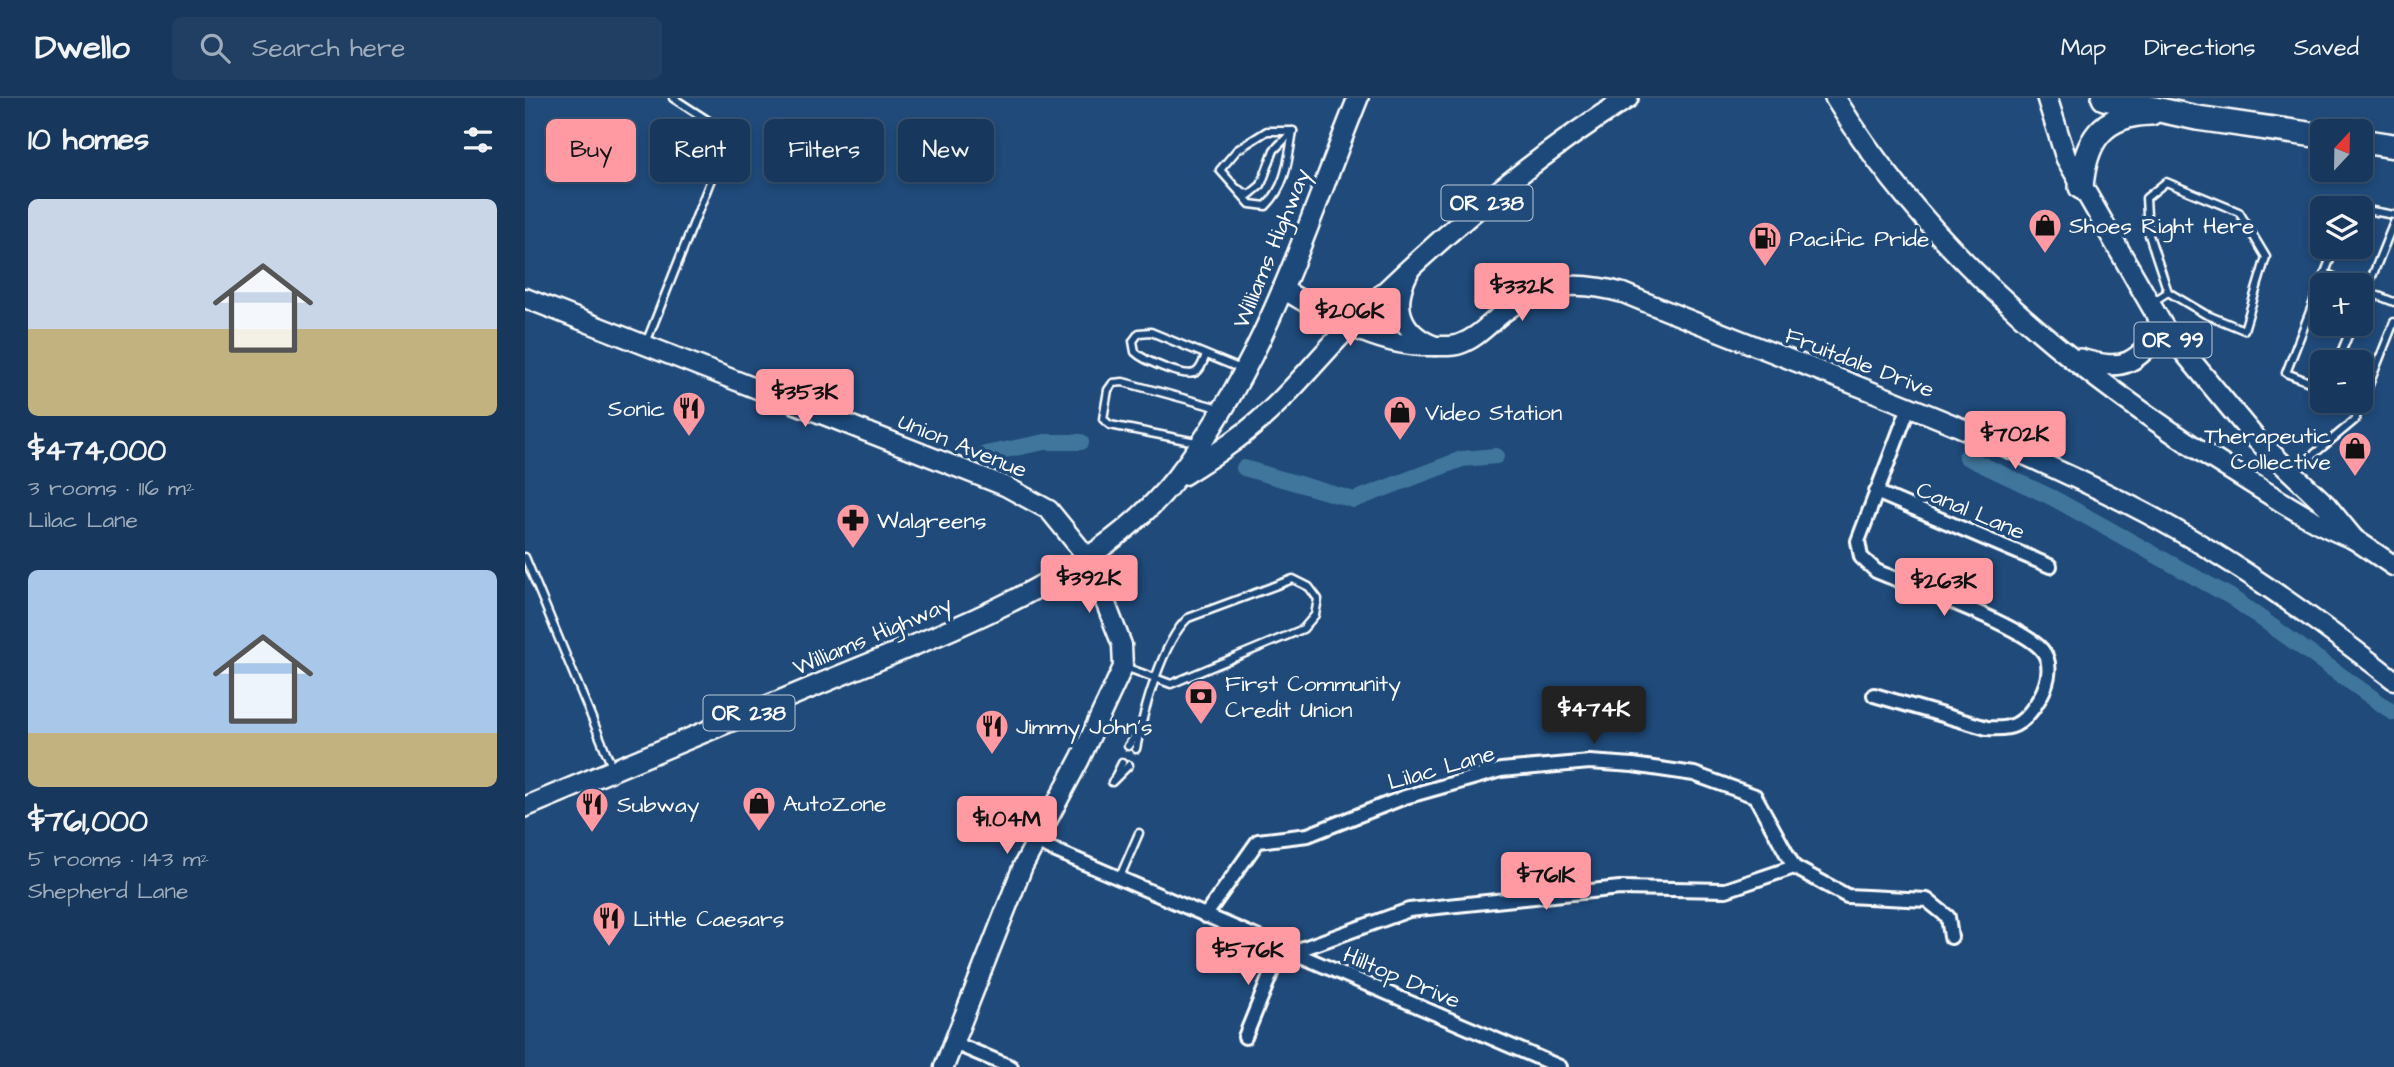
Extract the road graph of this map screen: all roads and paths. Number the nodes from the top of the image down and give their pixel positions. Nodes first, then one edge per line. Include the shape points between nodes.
1 (673, 98) edge
2 (1628, 98) edge
3 (1835, 98) edge
4 (2047, 98) edge
5 (2104, 98) edge
6 (1357, 100) edge
7 (2176, 113) junction
8 (1293, 131) junction
9 (2310, 134) edge
10 (2373, 143) edge
11 (2394, 146) edge
12 (1233, 187) junction
13 (2081, 187) junction
14 (2373, 211) edge
15 (2394, 215) edge
16 (2394, 222) edge
17 (2330, 259) edge
18 (1409, 272) junction
19 (2325, 273) edge
20 (2371, 273) edge
21 (1282, 289) junction
22 (2168, 292) junction
23 (2373, 294) edge
24 (525, 298) edge
25 (2394, 302) edge
26 (2149, 304) junction
27 (2310, 311) edge
28 (2394, 322) edge
29 (1349, 327) junction
30 (2164, 328) junction
31 (646, 345) junction
32 (1435, 346) junction
33 (1206, 355) junction
34 (2069, 356) junction
35 (1246, 371) junction
36 (2310, 382) edge
37 (1909, 407) junction
38 (1224, 409) junction
39 (1201, 443) junction
40 (2291, 473) junction
41 (2243, 478) junction
42 (1173, 481) junction
43 (1876, 492) junction
44 (2354, 539) junction
45 (525, 557) edge
46 (1088, 558) junction
47 (2050, 566) dead end
48 (2394, 566) edge
49 (1123, 667) junction
50 (1155, 678) junction
51 (2394, 680) edge
52 (1874, 695) dead end
53 (1132, 747) dead end
54 (1125, 764) dead end
55 (613, 770) junction
56 (1112, 782) dead end
57 (525, 807) edge
58 (1139, 833) dead end
59 (1035, 842) junction
60 (1794, 867) junction
61 (1119, 879) junction
62 (1205, 916) junction
63 (1951, 937) dead end
64 (1286, 951) junction
65 (1245, 1037) dead end
66 (954, 1043) junction
67 (944, 1067) edge
68 (1011, 1067) edge
69 (1560, 1067) edge

1 - 31 lane via 729,134
2 - 18 main road, Williams Highway / OR 238 via 1516,178
3 - 34 main road, OR 99 via 1932,227 2014,311
4 - 13 main road, OR 99 via 2066,158
5 - 7 highway
6 - 21 main road, Williams Highway / OR 238
7 - 9 highway
7 - 13 highway via 2134,114 2100,131 2086,154
8 - 12 lane via 1273,150 1261,185 1249,195
8 - 12 lane via 1267,131 1237,150 1220,170
8 - 12 lane via 1285,178 1266,206 1249,204
10 - 11 highway
13 - 26 main road, OR 99
14 - 15 lane
16 - 20 lane
17 - 19 lane
18 - 29 main road, Williams Highway / OR 238
18 - 32 street via 1401,288 1399,311 1409,331
21 - 29 street, Fruitdale Drive
21 - 35 main road, Williams Highway / OR 238
22 - 22 lane via 2148,232 2145,198 2166,182 2239,212 2266,257 2244,330
22 - 26 lane
23 - 25 lane
24 - 31 street, Union Avenue
26 - 30 main road, OR 99
27 - 36 lane via 2286,373
28 - 40 lane via 2355,420
29 - 32 street, Fruitdale Drive via 1402,346
29 - 42 main road, Williams Highway / OR 238 via 1245,433
30 - 34 main road via 2129,363 2115,367
30 - 40 main road, OR 99 via 2232,412
31 - 46 street, Union Avenue via 1005,486 1049,510
32 - 37 street, Fruitdale Drive via 1460,344 1480,334 1526,296 1545,288 1600,287
33 - 33 lane via 1151,332 1139,332 1133,341 1142,359 1184,373 1201,368
33 - 35 lane
34 - 41 main road, OR 99 via 2191,446
35 - 38 main road, Williams Highway / OR 238
37 - 43 street
37 - 51 street, Fruitdale Drive via 2027,456 2142,512 2235,566
38 - 39 main road, Williams Highway / OR 238
38 - 39 lane via 1123,382 1113,383 1108,390 1103,419 1109,425
39 - 42 main road, Williams Highway / OR 238
40 - 41 main road via 2281,481
40 - 44 main road, OR 99
41 - 44 main road, OR 99 via 2314,524
42 - 46 main road, Williams Highway / OR 238
43 - 47 street, Canal Lane
43 - 52 street via 1858,541 1868,566 2029,640 2041,649 2049,676 2022,724 2006,729 1987,729
44 - 48 main road, OR 99
45 - 55 lane
46 - 49 street, Union Avenue via 1122,645
46 - 55 main road, Williams Highway / OR 238 via 974,620
49 - 50 lane
49 - 59 street
50 - 50 lane via 1171,684 1303,629 1315,615 1315,592 1293,579 1188,618 1176,629
50 - 53 lane
54 - 56 lane
55 - 57 main road, Williams Highway / OR 238
58 - 61 lane
59 - 61 street, Hilltop Drive
59 - 66 street
60 - 62 street, Lilac Lane via 1755,796 1693,774 1601,763 1565,764 1501,770 1405,797 1308,835 1258,841
60 - 63 street via 1847,896 1927,900 1948,917
60 - 64 street via 1727,890 1620,888 1409,910
61 - 62 street, Hilltop Drive
62 - 64 street, Hilltop Drive
64 - 65 street
64 - 69 street, Hilltop Drive
66 - 67 street
66 - 68 street

